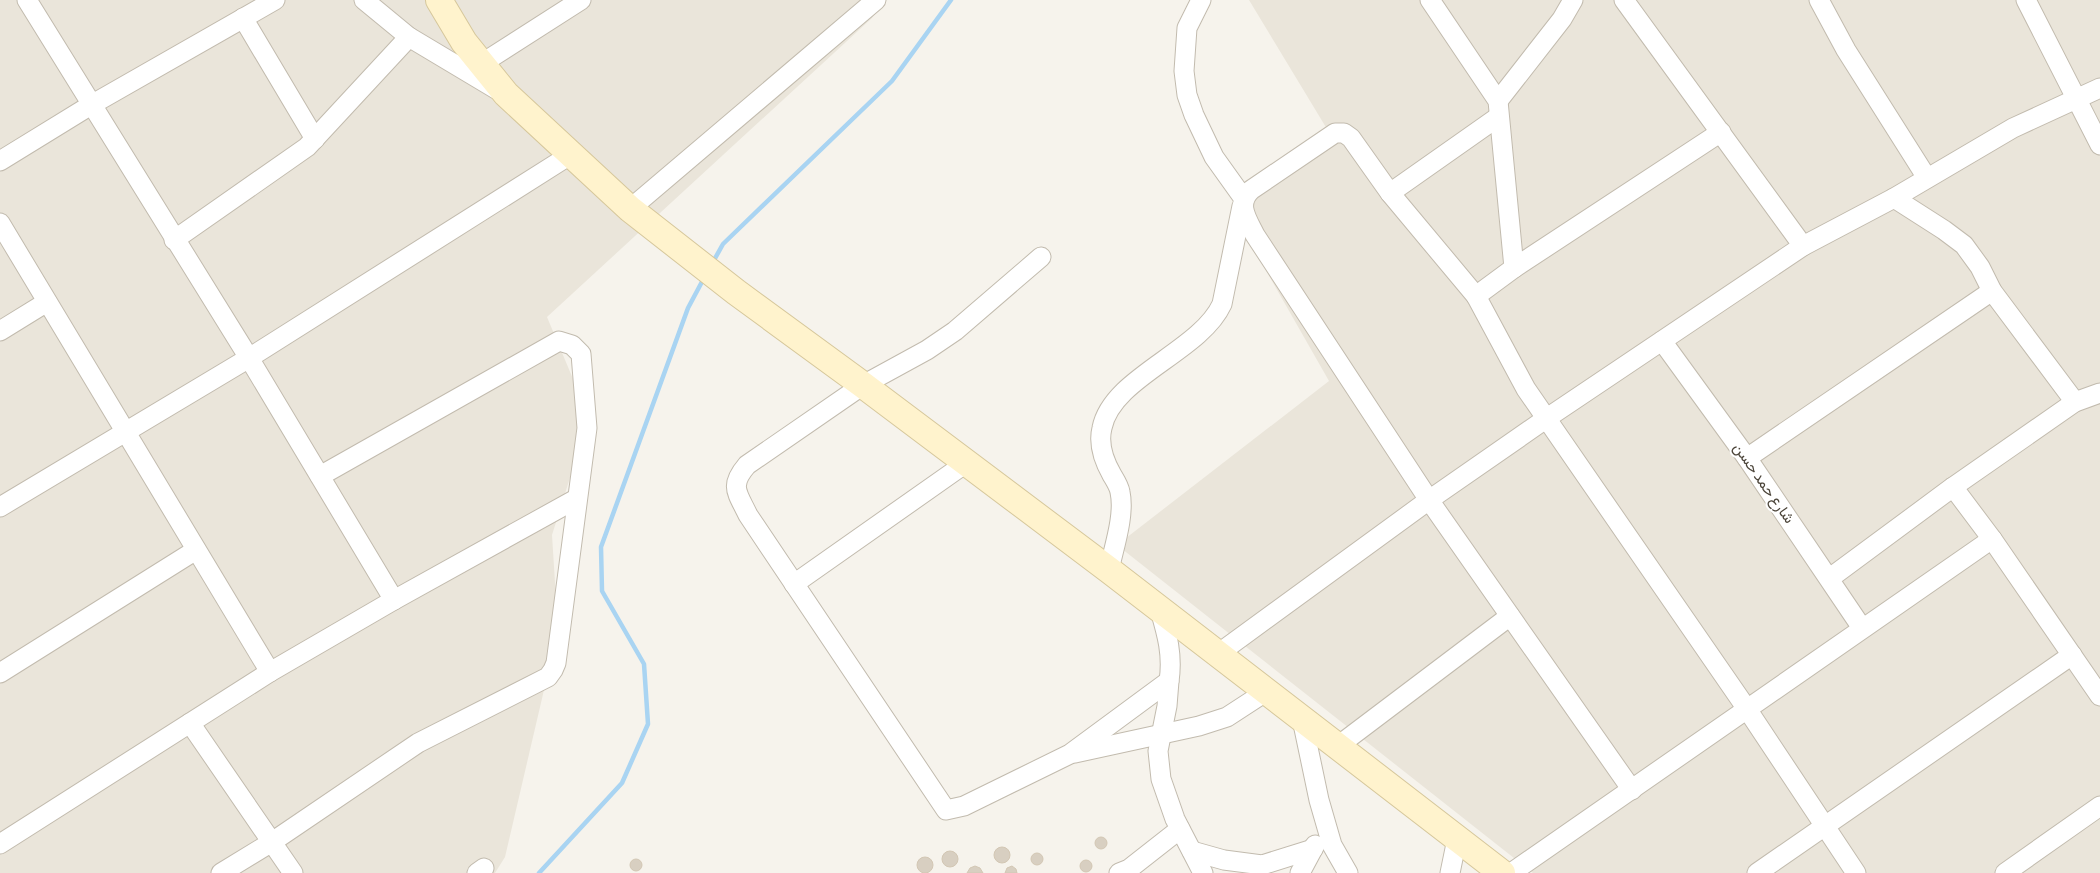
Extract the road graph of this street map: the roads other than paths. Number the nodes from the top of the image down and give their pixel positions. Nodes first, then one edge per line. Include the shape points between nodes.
1 (27, 0) edge
2 (274, 0) edge
3 (364, 0) edge
4 (439, 0) edge
5 (581, 0) edge
6 (1201, 0) edge
7 (1430, 0) edge
8 (1573, 0) edge
9 (1624, 0) edge
10 (1819, 0) edge
11 (2026, 0) edge
12 (870, 2) edge
13 (243, 18) junction
14 (409, 37) junction
15 (481, 64) junction
16 (2100, 88) edge
17 (506, 94) junction
18 (2077, 100) junction
19 (92, 105) junction
20 (1498, 109) junction
21 (1721, 132) junction
22 (315, 139) junction
23 (2100, 145) edge
24 (570, 155) junction
25 (0, 161) edge
26 (1927, 178) junction
27 (1390, 193) junction
28 (1894, 198) junction
29 (1243, 203) junction
30 (630, 209) junction
31 (0, 223) edge
32 (174, 240) junction
33 (1803, 246) junction
34 (1041, 257) dead end
35 (1514, 268) junction
36 (1992, 291) junction
37 (1476, 296) junction
38 (47, 302) junction
39 (0, 332) edge
40 (1662, 341) junction
41 (249, 358) junction
42 (863, 385) junction
43 (2100, 393) edge
44 (2075, 402) junction
45 (1546, 418) junction
46 (124, 431) junction
47 (1747, 458) junction
48 (966, 463) junction
49 (320, 476) junction
50 (1953, 487) junction
51 (576, 499) junction
52 (1429, 500) junction
53 (0, 507) edge
54 (1992, 539) junction
55 (196, 550) junction
56 (1109, 570) junction
57 (1830, 578) junction
58 (794, 584) junction
59 (394, 600) junction
60 (1160, 610) junction
61 (1510, 616) junction
62 (1862, 628) junction
63 (1218, 654) junction
64 (2072, 655) junction
65 (270, 672) junction
66 (0, 673) edge
67 (1168, 681) junction
68 (1267, 691) junction
69 (2100, 696) edge
70 (1747, 709) junction
71 (1302, 719) junction
72 (190, 723) junction
73 (1163, 734) junction
74 (1338, 746) junction
75 (1070, 754) junction
76 (1632, 790) junction
77 (1322, 809) junction
78 (2099, 809) edge
79 (1826, 826) junction
80 (1180, 829) junction
81 (1457, 838) junction
82 (272, 842) junction
83 (0, 844) edge
84 (1313, 849) junction
85 (1192, 851) junction
86 (221, 873) edge
87 (293, 873) edge
88 (1119, 873) edge
89 (1203, 873) edge
90 (1300, 873) edge
91 (1348, 873) edge
92 (1450, 873) edge
93 (1502, 873) edge
94 (1511, 873) edge
95 (1757, 873) edge
96 (1856, 873) edge
97 (2005, 873) edge

1 - 19 street
2 - 13 street
3 - 14 street
4 - 15 street
5 - 15 street
6 - 29 street via 1187,28 1186,95 1214,157
7 - 20 street
8 - 20 street
9 - 21 street
10 - 26 street via 1846,50
11 - 18 street
12 - 30 street
13 - 19 street
13 - 22 street
14 - 17 street
14 - 22 street
15 - 17 street
16 - 18 street
17 - 24 street
18 - 23 street
18 - 26 street via 2013,128
19 - 25 street
19 - 32 street
20 - 27 street
20 - 35 street
21 - 33 street
21 - 35 street
22 - 32 street
24 - 30 street
24 - 41 street
26 - 28 street
27 - 29 street via 1351,138 1344,133 1335,133 1251,190
27 - 37 street
28 - 33 street
28 - 36 street via 1964,245
29 - 52 street via 1255,235
29 - 56 street via 1222,304 1217,314 1177,351 1123,391 1111,406 1102,427 1100,447 1120,490 1122,506
30 - 42 street
31 - 38 street
32 - 41 street
33 - 40 street
34 - 42 street via 955,331
35 - 37 street
36 - 44 street
36 - 47 street
37 - 45 street via 1526,389
38 - 39 street
38 - 46 street
40 - 45 street
40 - 47 street, شارع حمد حسن
41 - 46 street
41 - 49 street
42 - 48 street
42 - 58 street via 747,465 737,476 736,490 748,515
43 - 44 street
44 - 50 street
45 - 52 street
45 - 70 street
46 - 53 street
46 - 55 street
47 - 57 street, شارع حمد حسن
48 - 56 street
48 - 58 street
49 - 51 street via 559,341 572,345 580,354 587,428
49 - 59 street
50 - 54 street
50 - 57 street
51 - 59 street
51 - 82 street via 556,663 548,677 418,743
52 - 61 street
52 - 63 street
54 - 62 street
54 - 64 street
55 - 65 street
55 - 66 street
56 - 60 street
57 - 62 street, شارع حمد حسن
58 - 75 street via 946,810 964,806
59 - 65 street
60 - 63 street
60 - 67 street via 1170,648 1172,666
61 - 74 street
61 - 76 street
62 - 70 street
63 - 68 street
64 - 69 street
64 - 79 street
65 - 72 street
67 - 73 street
67 - 75 street
68 - 71 street
68 - 73 street via 1227,717
70 - 76 street
70 - 79 street
71 - 74 street
71 - 77 street
72 - 82 street
72 - 83 street
73 - 75 street
73 - 80 street via 1158,751 1160,779
74 - 81 street
76 - 94 street
77 - 84 street via 1319,836
77 - 91 street via 1332,845
78 - 97 street
79 - 95 street
79 - 96 street
80 - 85 street
80 - 88 street via 1129,869
81 - 92 street
81 - 93 street
82 - 86 street
82 - 87 street
84 - 85 street via 1262,865 1224,860
84 - 90 street
85 - 89 street

